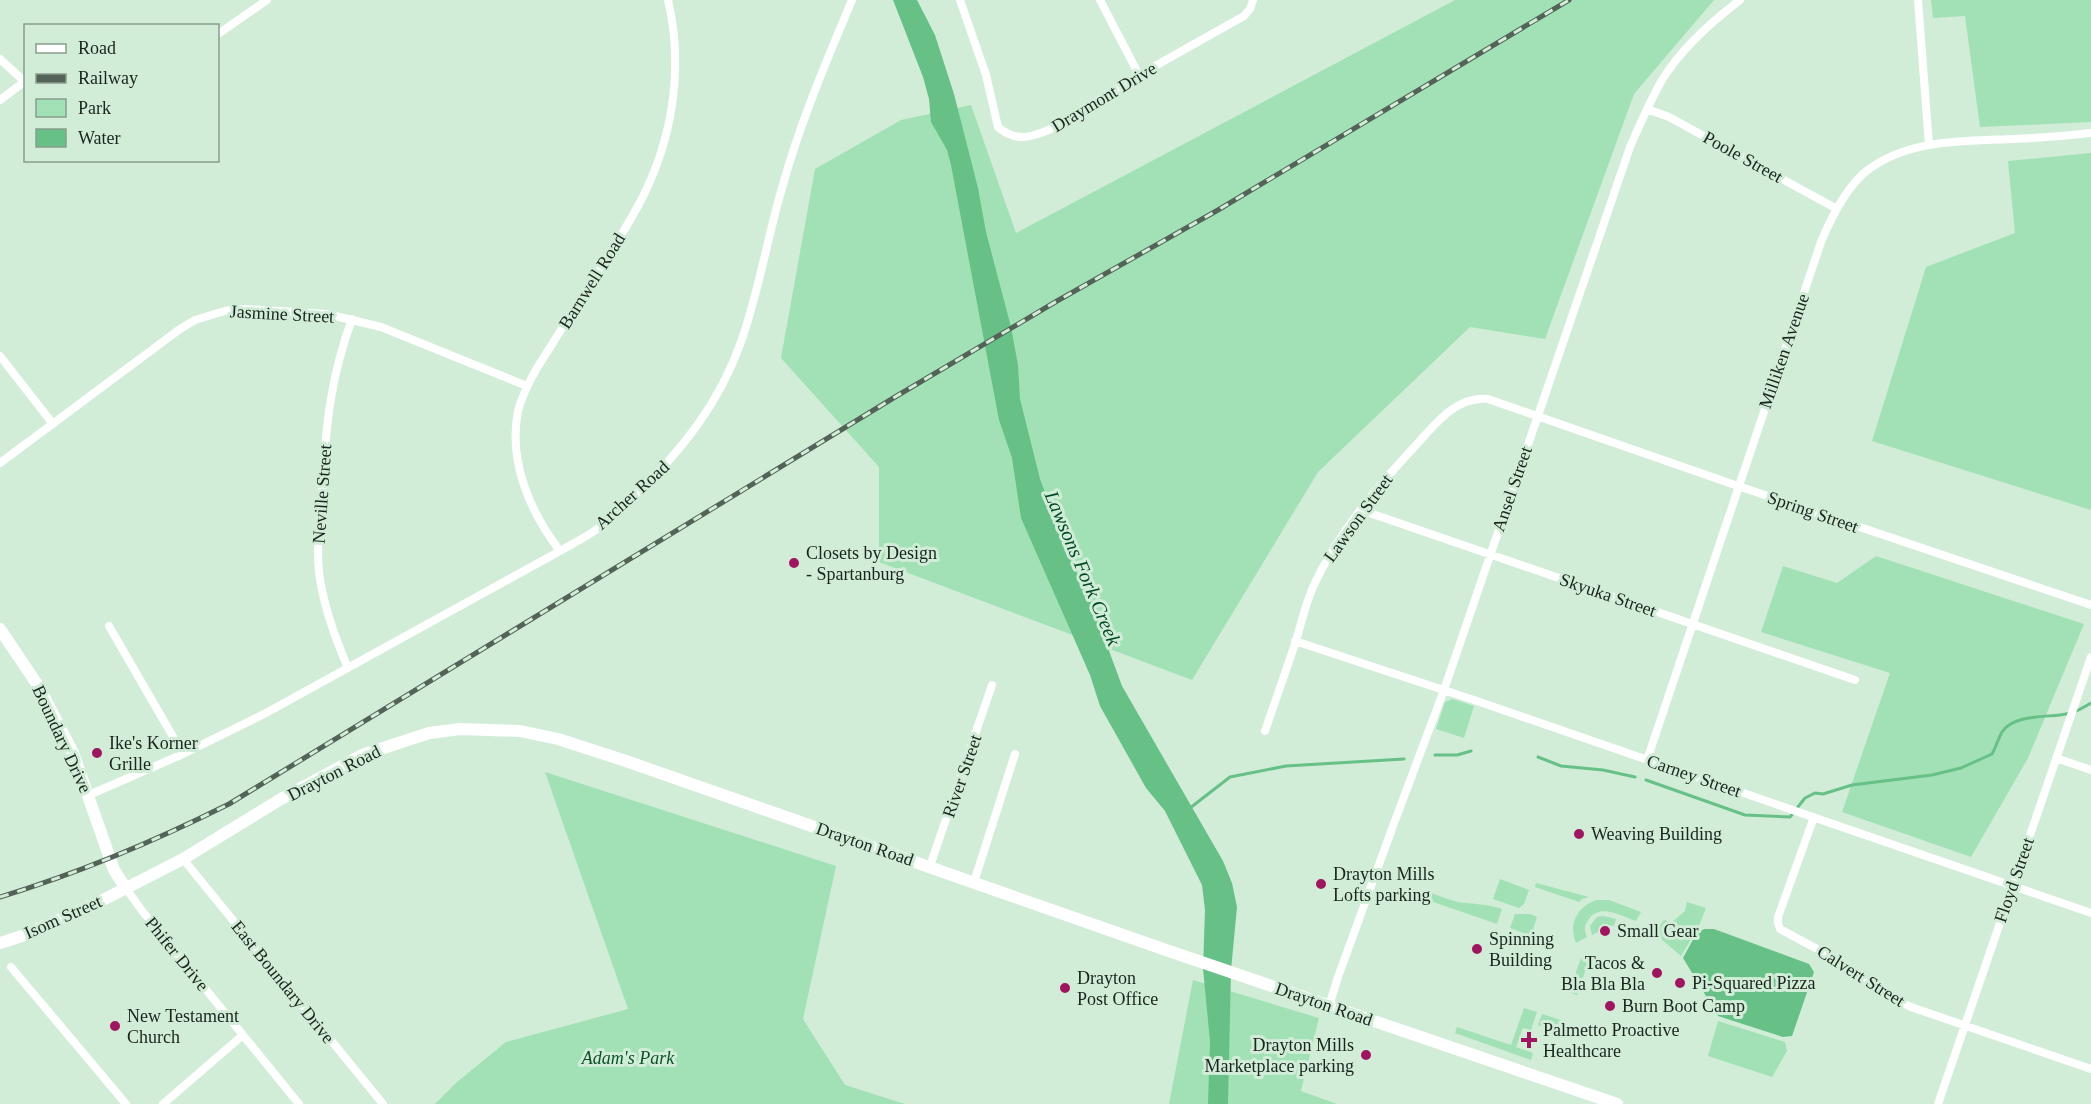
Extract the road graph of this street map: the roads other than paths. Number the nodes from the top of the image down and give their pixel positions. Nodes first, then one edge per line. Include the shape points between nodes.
1 (267, 0) edge
2 (668, 0) edge
3 (852, 0) edge
4 (960, 0) edge
5 (1100, 0) edge
6 (1252, 0) edge
7 (1740, 0) edge
8 (1918, 0) edge
9 (219, 33) edge
10 (0, 59) edge
11 (1139, 75) junction
12 (24, 82) edge
13 (24, 84) edge
14 (0, 100) edge
15 (1647, 109) junction
16 (2091, 133) edge
17 (1929, 145) junction
18 (1837, 208) junction
19 (352, 319) junction
20 (0, 356) edge
21 (527, 386) junction
22 (1536, 416) junction
23 (53, 424) junction
24 (0, 463) edge
25 (1738, 486) junction
26 (1361, 510) junction
27 (560, 551) junction
28 (1490, 555) junction
29 (2091, 605) edge
30 (1693, 625) junction
31 (109, 626) dead end
32 (0, 629) edge
33 (1295, 641) junction
34 (2091, 657) edge
35 (348, 668) junction
36 (1855, 680) dead end
37 (992, 686) dead end
38 (1444, 690) junction
39 (1265, 731) dead end
40 (183, 754) junction
41 (1015, 754) dead end
42 (2056, 758) junction
43 (1647, 760) junction
44 (2091, 770) edge
45 (89, 795) junction
46 (1814, 817) junction
47 (183, 859) junction
48 (930, 866) junction
49 (974, 882) junction
50 (2012, 886) junction
51 (125, 887) junction
52 (2091, 913) edge
53 (0, 943) edge
54 (11, 967) dead end
55 (1329, 1006) junction
56 (1964, 1026) junction
57 (243, 1035) junction
58 (2091, 1069) edge
59 (1585, 1099) edge
60 (126, 1104) edge
61 (163, 1104) edge
62 (299, 1104) edge
63 (383, 1104) edge
64 (1617, 1104) edge
65 (1938, 1104) edge

1 - 9 street
2 - 21 street, Barnwell Road via 675,76 669,122 656,166 627,225
3 - 27 street, Archer Road via 798,135 753,306 721,389 693,434 658,474 596,530
4 - 11 street, Draymont Drive via 986,75 994,119 1010,136 1033,135 1060,125
5 - 11 street
6 - 11 street, Draymont Drive via 1244,16
7 - 15 street, Ansel Street via 1687,48 1663,79
8 - 17 street
10 - 12 street
13 - 14 street
15 - 18 street, Poole Street via 1669,117
15 - 22 street, Ansel Street via 1630,147
16 - 17 street, Milliken Avenue
17 - 18 street, Milliken Avenue via 1895,154 1864,173
18 - 25 street, Milliken Avenue via 1821,242
19 - 21 street, Jasmine Street
19 - 23 street, Jasmine Street via 245,309 211,314 180,329
19 - 35 street, Neville Street via 336,366 327,414 318,553 322,589
20 - 23 street
21 - 27 street, Barnwell Road via 517,421 521,475 536,515
22 - 25 street, Spring Street
22 - 26 street, Lawson Street via 1488,399 1465,401 1430,430
22 - 28 street, Ansel Street
23 - 24 street, Jasmine Street
25 - 29 street, Spring Street
25 - 30 street, Milliken Avenue
26 - 28 street, Skyuka Street
26 - 33 street, Lawson Street via 1324,564
27 - 35 street, Archer Road
28 - 30 street, Skyuka Street
28 - 38 street, Ansel Street
30 - 36 street, Skyuka Street
30 - 43 street, Milliken Avenue
31 - 40 street
32 - 45 main road, Boundary Drive via 44,696
33 - 38 street, Carney Street
33 - 39 street, Lawson Street
34 - 42 street, Floyd Street
35 - 40 street, Archer Road
37 - 48 street, River Street
38 - 43 street, Carney Street
38 - 55 street, Ansel Street
40 - 45 street, Archer Road
41 - 49 street
42 - 44 street
42 - 50 street, Floyd Street
43 - 46 street, Carney Street
45 - 51 main road, Boundary Drive via 114,870
46 - 50 street, Carney Street
46 - 56 street, Calvert Street via 1778,917 1780,929 1897,1000
47 - 48 main road, Drayton Road via 362,755 429,733 460,729 520,731 558,739
47 - 51 main road, Drayton Road
47 - 63 street, East Boundary Drive
48 - 49 main road, Drayton Road
49 - 55 main road, Drayton Road
50 - 52 street, Carney Street
50 - 56 street, Floyd Street
51 - 53 main road, Isom Street via 52,923
51 - 57 street, Phifer Drive
54 - 60 street
55 - 59 main road, Drayton Road
56 - 58 street, Calvert Street
56 - 65 street, Floyd Street
57 - 61 street
57 - 62 street, Phifer Drive
59 - 64 main road, Drayton Road

